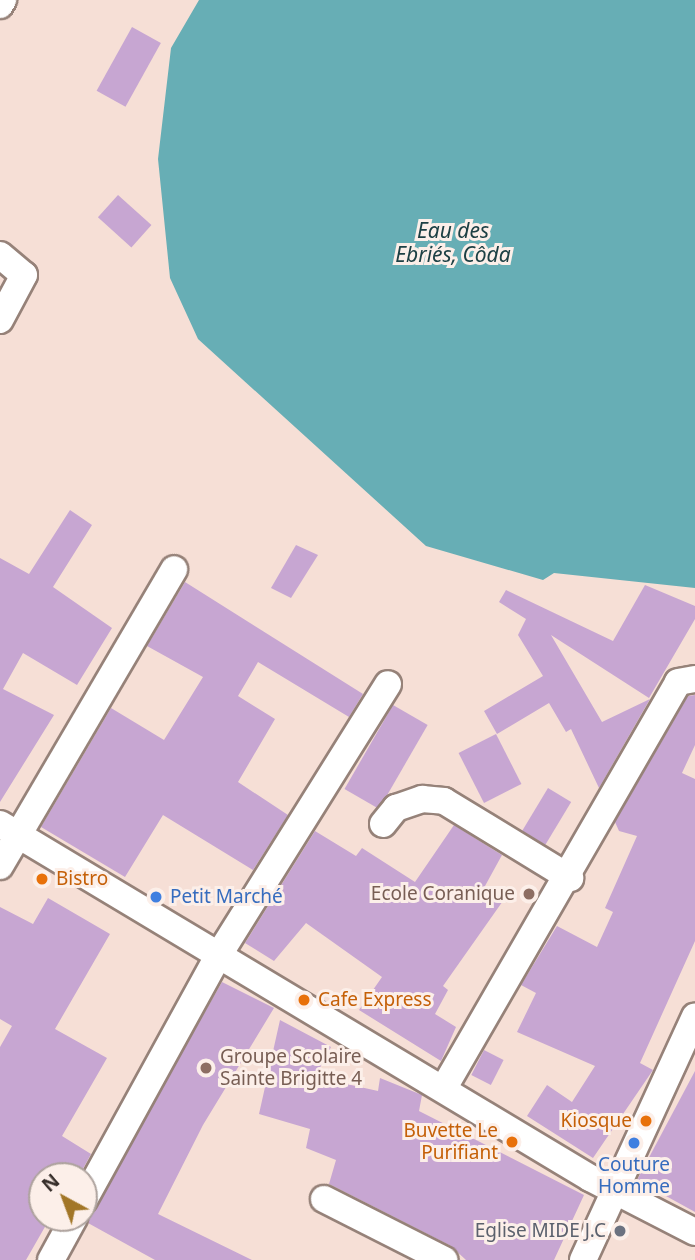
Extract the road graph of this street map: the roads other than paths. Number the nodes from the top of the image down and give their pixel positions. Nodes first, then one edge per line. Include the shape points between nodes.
1 (3, 0) edge
2 (0, 5) edge
3 (0, 255) edge
4 (0, 320) edge
5 (174, 569) dead end
6 (695, 679) edge
7 (388, 684) dead end
8 (383, 824) dead end
9 (8, 829) edge
10 (0, 866) edge
11 (570, 878) junction
12 (220, 953) junction
13 (695, 1017) edge
14 (445, 1086) junction
15 (98, 1175) edge
16 (613, 1190) junction
17 (324, 1199) dead end
18 (695, 1231) edge
19 (66, 1232) edge
20 (51, 1260) edge
21 (444, 1260) edge
22 (583, 1260) edge

1 - 2 street
3 - 4 street via 24,275
5 - 9 street
6 - 11 street via 678,682
7 - 12 street
8 - 11 street via 396,808 422,799 444,801
9 - 10 street
9 - 12 street
11 - 14 street
12 - 14 street
12 - 15 street
13 - 16 street
14 - 16 street
16 - 18 street
16 - 22 street
17 - 21 street
19 - 20 street

